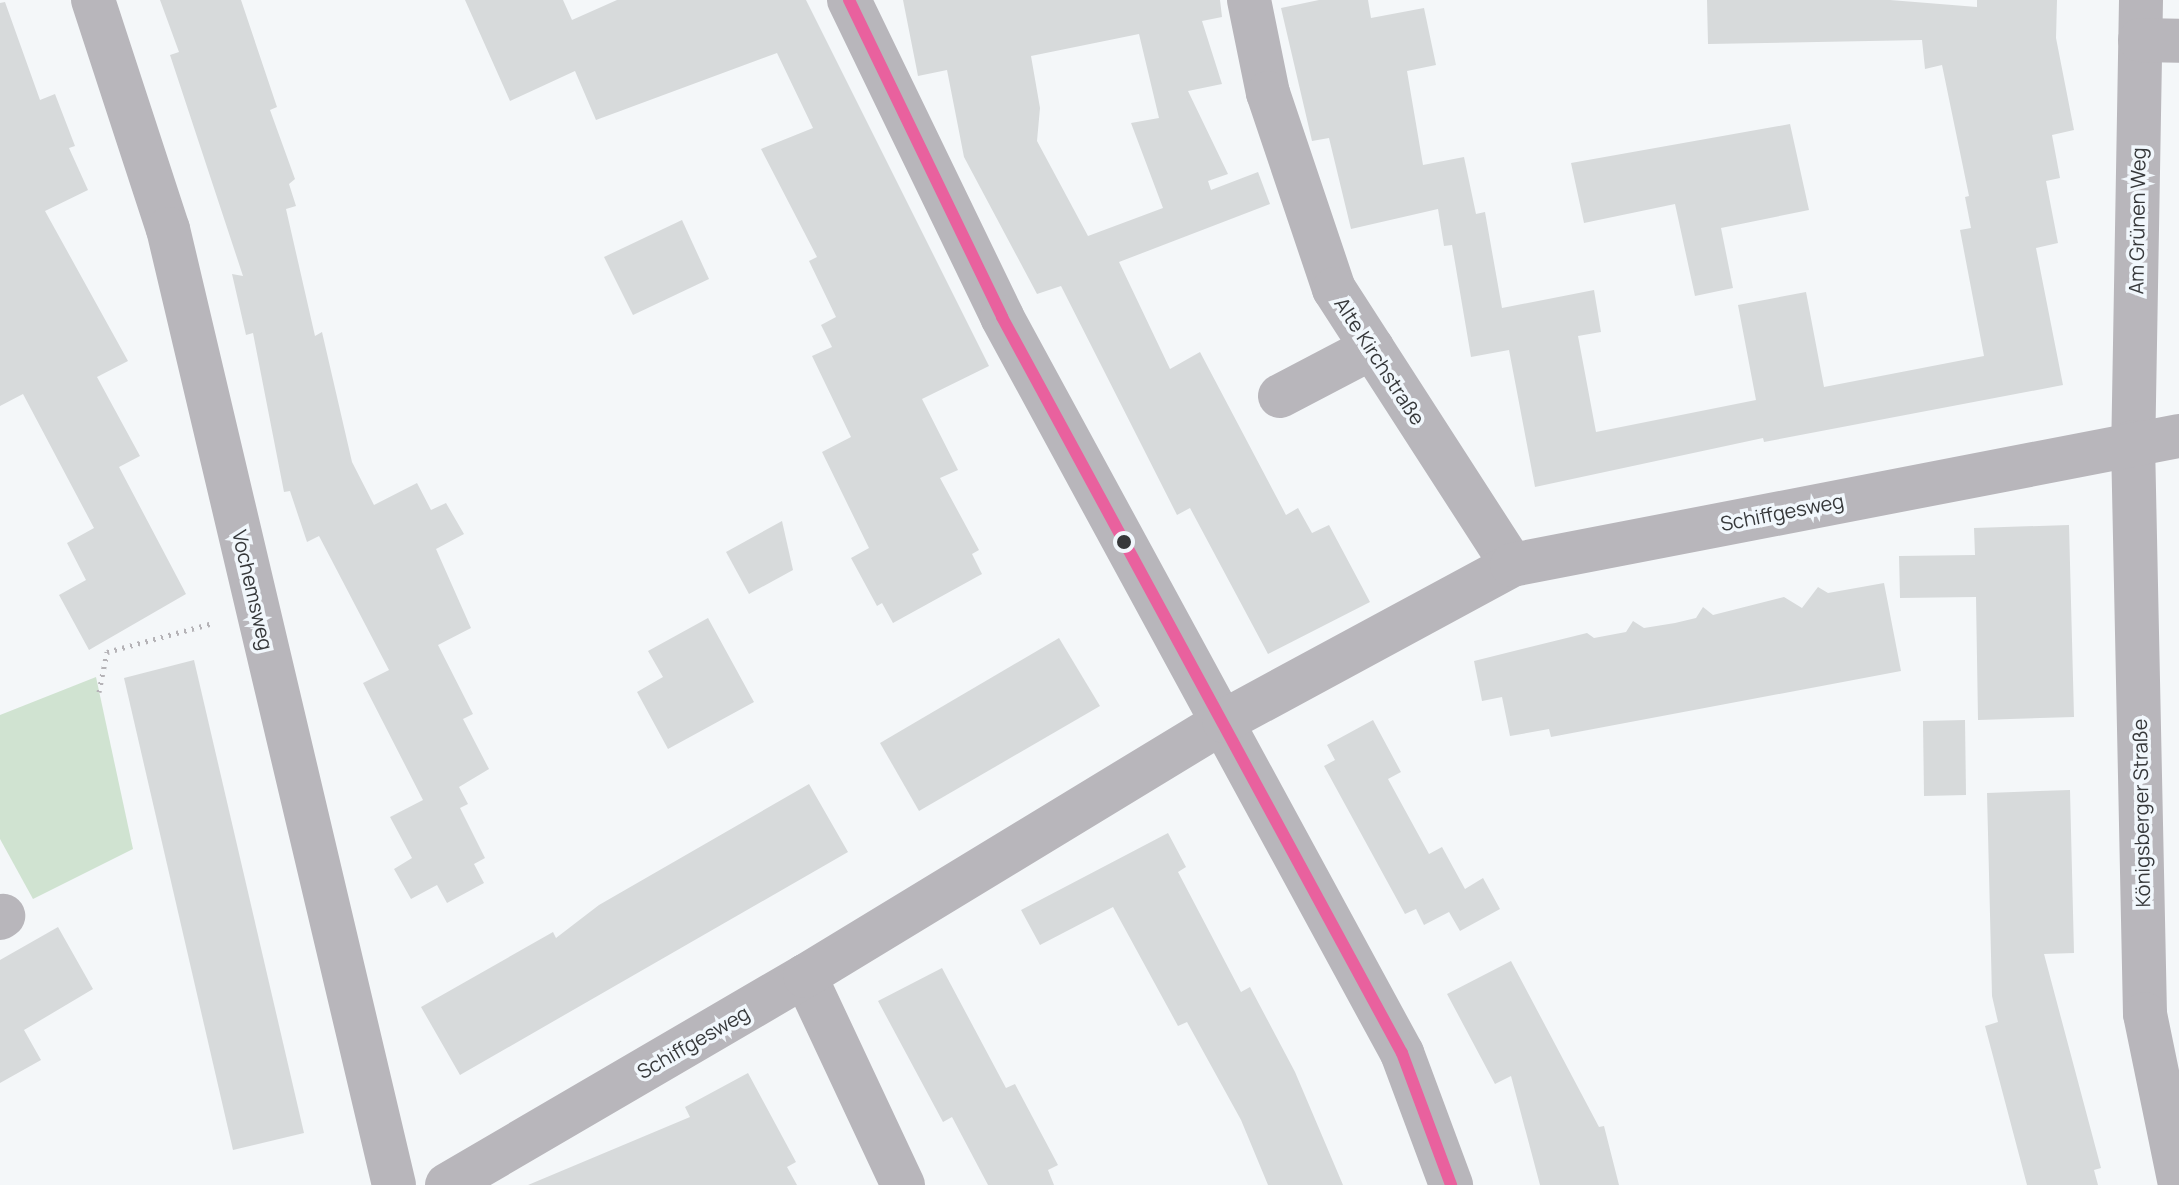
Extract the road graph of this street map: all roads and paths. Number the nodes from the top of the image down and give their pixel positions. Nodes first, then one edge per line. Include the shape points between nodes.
1 (93, 0) edge
2 (849, 0) edge
3 (1249, 0) edge
4 (2153, 27) edge
5 (1372, 348) junction
6 (1280, 396) dead end
7 (2179, 436) edge
8 (2133, 442) junction
9 (1512, 565) junction
10 (258, 611) junction
11 (99, 692) dead end
12 (1224, 721) junction
13 (805, 976) junction
14 (2179, 1180) edge
15 (394, 1185) edge
16 (447, 1185) edge
17 (903, 1185) edge
18 (1451, 1185) edge

1 - 10 street, Vochemsweg via 168,229
2 - 12 street via 1002,317
3 - 5 street, Alte Kirchstraße via 1268,93 1334,289
4 - 8 street, Am Grünen Weg
5 - 6 street
5 - 9 street, Alte Kirchstraße
7 - 8 street, Schiffgesweg
8 - 9 street, Schiffgesweg
8 - 14 street, Königsberger Straße via 2145,1014
9 - 12 street, Schiffgesweg
10 - 11 path via 107,652
10 - 15 street, Vochemsweg
12 - 13 street, Schiffgesweg
12 - 18 street via 1402,1053
13 - 16 street, Schiffgesweg
13 - 17 street

